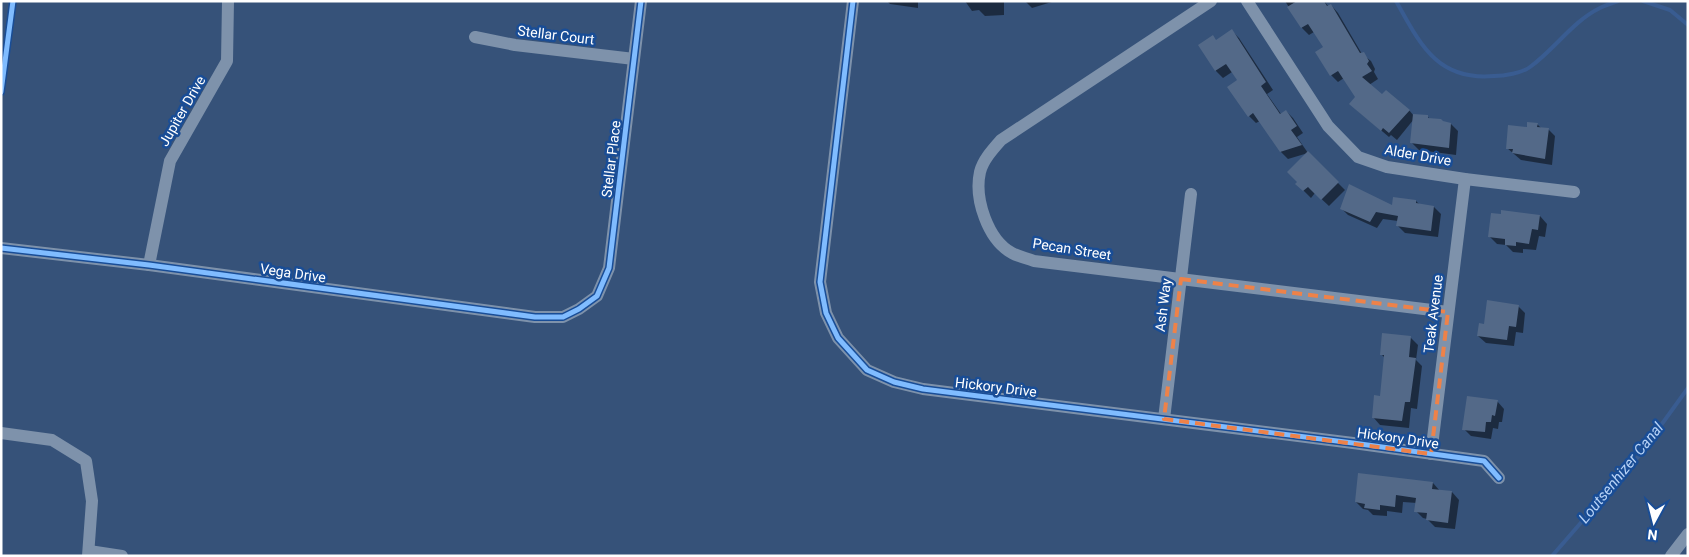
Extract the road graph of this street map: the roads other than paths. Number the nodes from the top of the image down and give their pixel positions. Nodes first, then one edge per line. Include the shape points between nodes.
1 (228, 1) edge
2 (641, 1) edge
3 (853, 1) edge
4 (1211, 1) edge
5 (1247, 1) edge
6 (475, 37) dead end
7 (634, 59) junction
8 (1465, 179) junction
9 (1574, 192) dead end
10 (1191, 194) dead end
11 (1, 248) edge
12 (148, 265) junction
13 (1181, 279) junction
14 (579, 309) joint
15 (1448, 312) junction
16 (1164, 419) junction
17 (1, 433) edge
18 (1431, 454) junction
19 (1499, 478) dead end
20 (1688, 534) edge
21 (89, 553) edge
22 (122, 556) edge
23 (1671, 556) edge

1 - 12 street, Jupiter Drive via 227,61 170,162
2 - 7 street, Stellar Place
3 - 16 street, Hickory Drive via 820,282 826,313 838,338 868,370 894,382 922,389
4 - 13 street, Pecan Street via 1001,140 988,154 980,171 982,212 997,240 1012,253 1034,261
5 - 8 street, Alder Drive via 1328,126 1358,157 1387,167
6 - 7 street, Stellar Court
7 - 14 street, Stellar Place via 609,268 597,296
8 - 9 street, Alder Drive
8 - 15 street, Teak Avenue
10 - 13 street, Ash Way
11 - 12 street, Vega Drive
12 - 14 street, Vega Drive via 535,317 563,317
13 - 15 street, Pecan Street
13 - 16 street, Ash Way
15 - 18 street, Teak Avenue
16 - 18 street, Hickory Drive
17 - 21 street via 52,440 86,461 92,500
18 - 19 street, Hickory Drive via 1484,461
20 - 23 street
21 - 22 street

